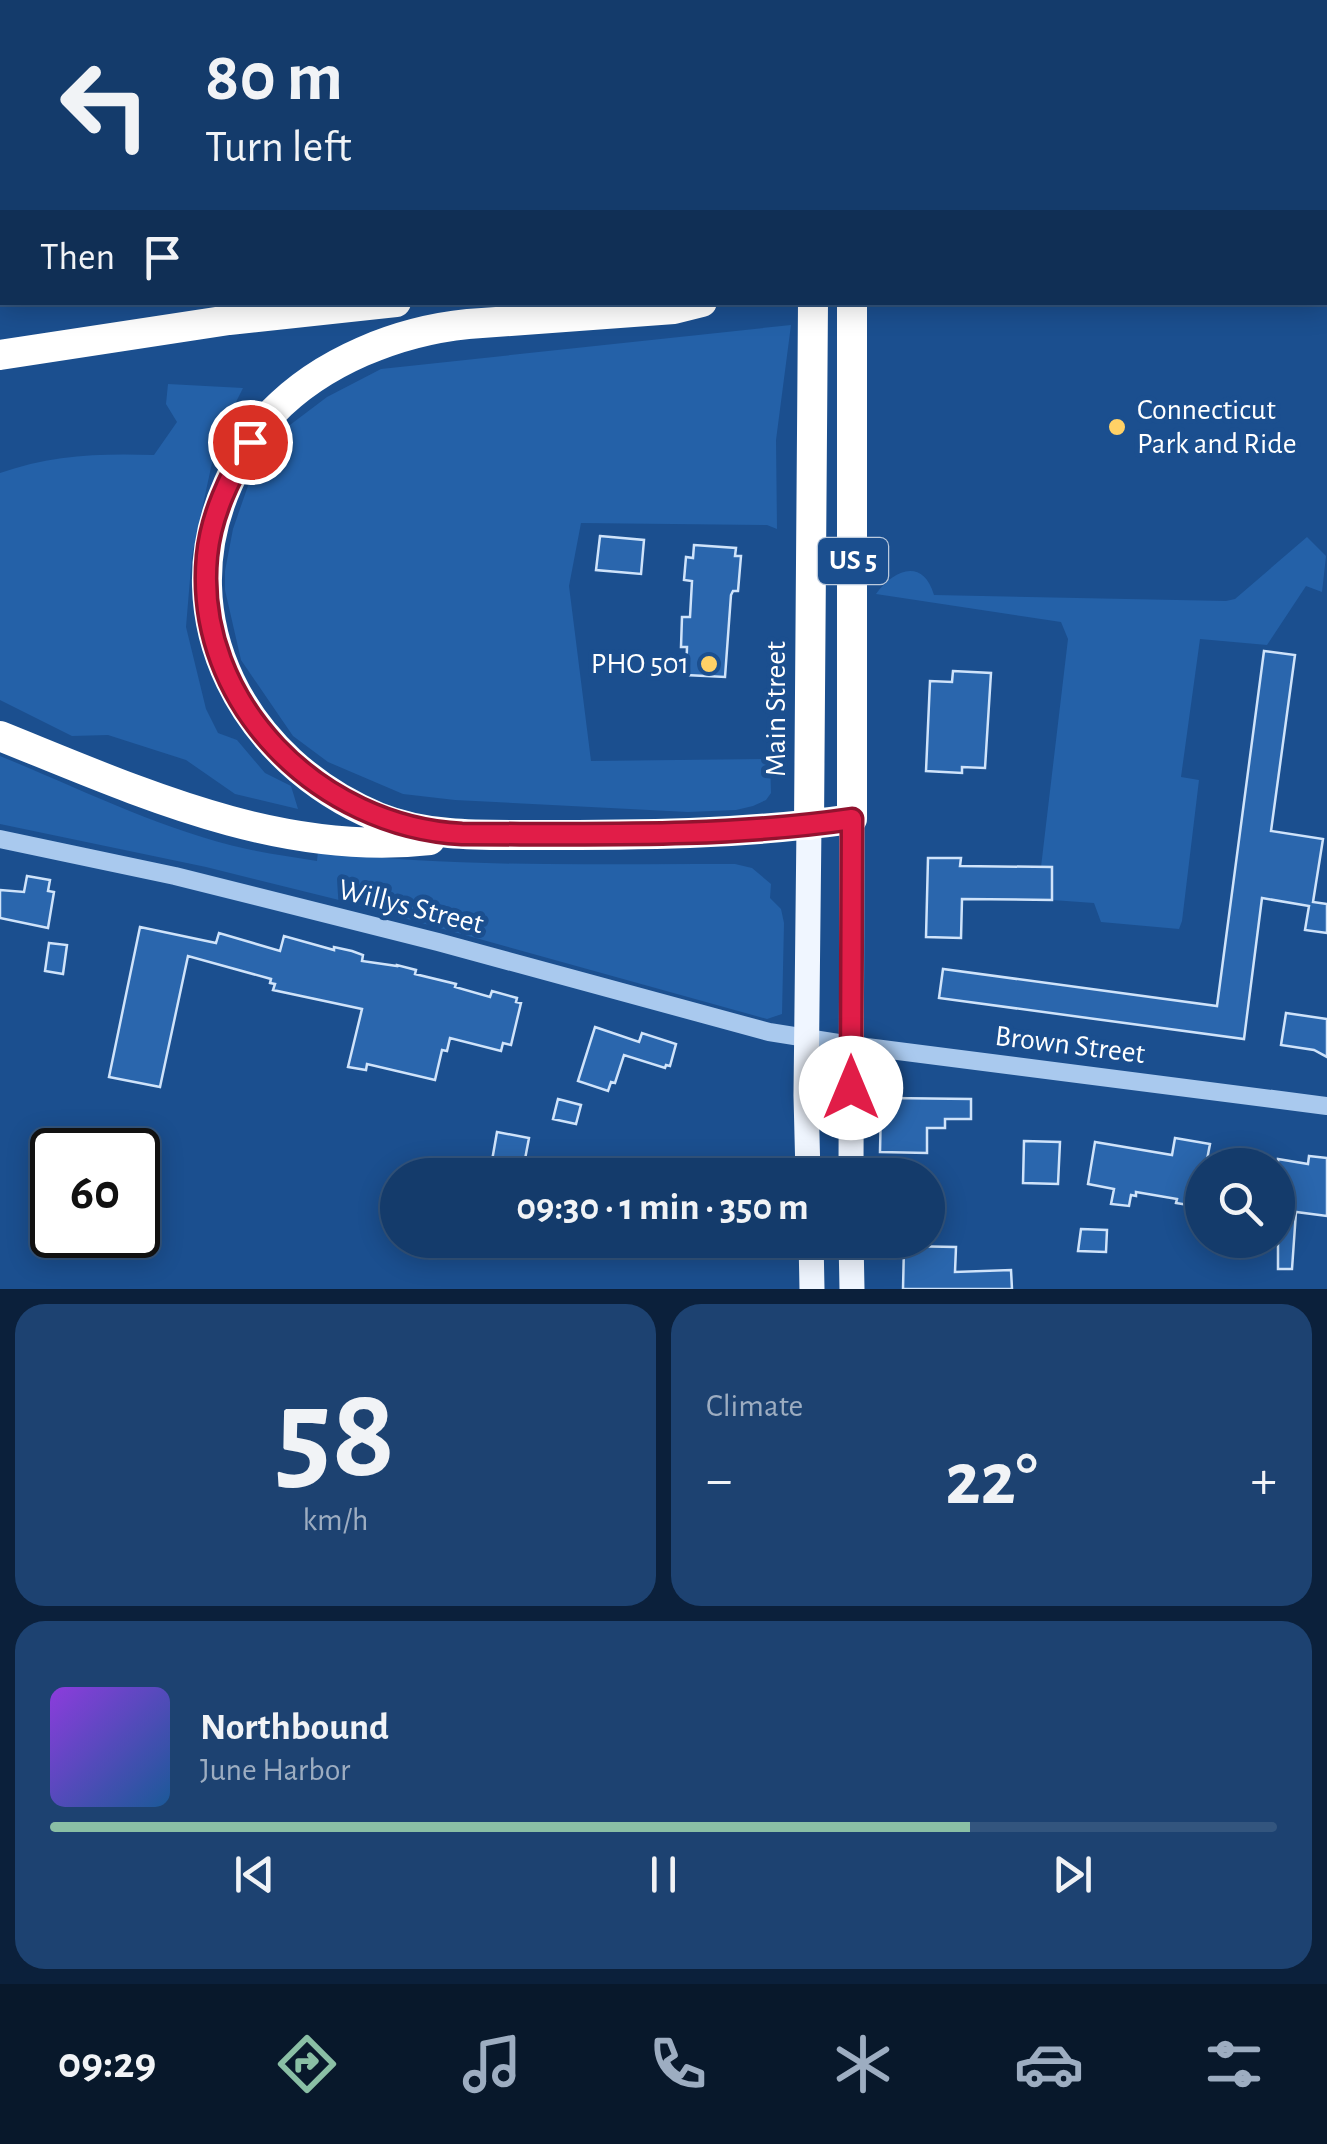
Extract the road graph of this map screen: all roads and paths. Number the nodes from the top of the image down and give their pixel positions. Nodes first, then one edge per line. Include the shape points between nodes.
1 (368, 305) edge
2 (690, 305) edge
3 (813, 305) edge
4 (852, 305) edge
5 (0, 355) edge
6 (813, 546) junction
7 (853, 552) junction
8 (0, 736) edge
9 (852, 819) junction
10 (809, 826) junction
11 (462, 834) junction
12 (0, 839) edge
13 (852, 941) junction
14 (807, 942) junction
15 (807, 1039) junction
16 (851, 1045) junction
17 (1327, 1106) edge
18 (808, 1158) edge
19 (851, 1158) edge
20 (811, 1258) edge
21 (851, 1258) edge
22 (812, 1289) edge
23 (852, 1289) edge

1 - 5 highway
2 - 11 highway via 439,327 385,343 308,383 272,414 221,498 206,585 219,653 262,732 283,756 365,811 429,832
3 - 6 highway, Main Street
4 - 7 highway, US 5
6 - 7 highway
6 - 10 highway, Main Street
7 - 9 highway, US 5
8 - 11 highway via 192,809 278,834 387,844
9 - 10 highway
9 - 13 main road
10 - 11 highway via 701,834
10 - 14 main road, Main Street
12 - 15 street, Willys Street via 176,876
13 - 14 main road
13 - 16 main road
14 - 15 main road, Main Street
15 - 16 street, Brown Street
15 - 18 main road, Main Street
16 - 17 street, Brown Street
16 - 19 main road
20 - 22 main road
21 - 23 main road

